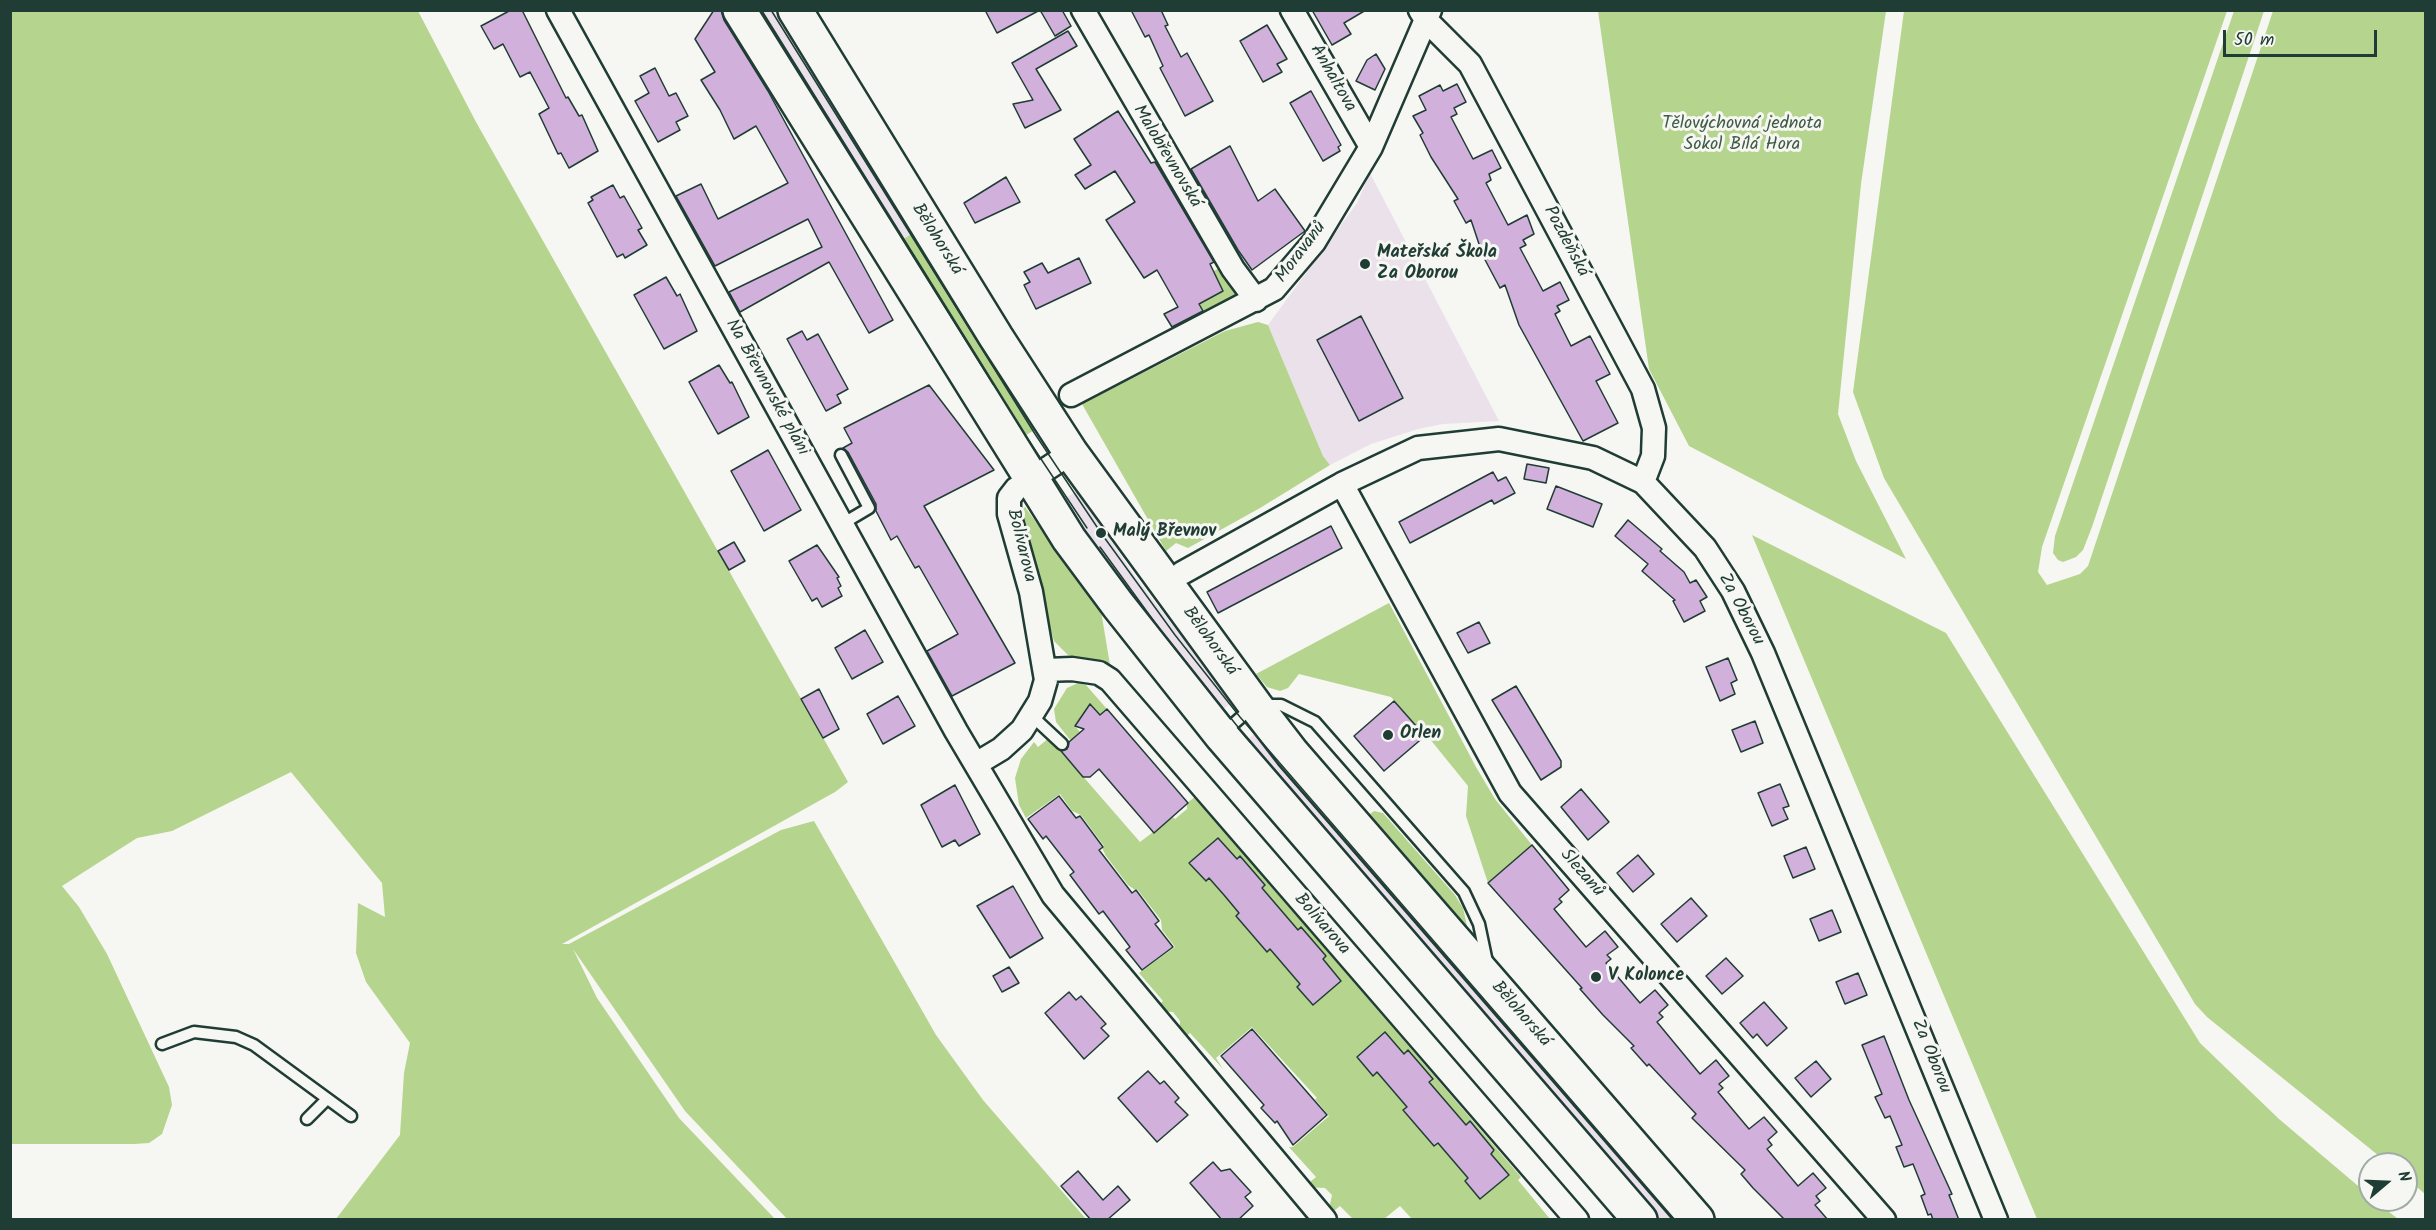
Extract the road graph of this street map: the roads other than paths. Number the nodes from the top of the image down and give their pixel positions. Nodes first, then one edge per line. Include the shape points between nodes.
1 (558, 10) edge
2 (740, 10) edge
3 (795, 10) edge
4 (1083, 10) edge
5 (1292, 10) edge
6 (1426, 14) edge
7 (1371, 147) junction
8 (1256, 300) junction
9 (1071, 395) dead end
10 (1071, 453) junction
11 (841, 455) dead end
12 (1032, 478) junction
13 (1643, 482) junction
14 (1342, 484) junction
15 (842, 524) junction
16 (1182, 573) dead end
17 (1046, 670) junction
18 (1256, 705) junction
19 (1032, 716) junction
20 (1221, 735) junction
21 (1062, 744) dead end
22 (976, 764) junction
23 (162, 1044) dead end
24 (327, 1099) junction
25 (351, 1116) dead end
26 (307, 1119) dead end
27 (1325, 1220) edge
28 (1577, 1220) edge
29 (1640, 1220) edge
30 (1697, 1220) edge
31 (1884, 1220) edge
32 (1996, 1220) edge

1 - 15 street, Na Břevnovské pláni
2 - 12 main road
3 - 10 main road, Bělohorská
4 - 8 street, Malobřevnovská via 1233,269
5 - 7 street, Anhaltova
6 - 7 street, Moravanů
6 - 13 street, Pozdeňská via 1470,64 1643,388 1654,428 1653,456
7 - 8 street, Moravanů via 1314,242 1274,289
8 - 9 street, Moravanů
10 - 12 street, Bolívarova
10 - 18 main road, Bělohorská
11 - 15 lane via 869,508
12 - 17 street, Bolívarova via 1013,492 1008,506
12 - 20 main road via 1076,549
13 - 14 street, Za Oborou via 1593,458 1499,439 1418,448
13 - 32 street, Za Oborou via 1705,548 1733,591 1758,643
14 - 16 street, Za Oborou
14 - 31 street, Slezanů via 1510,793
15 - 22 street, Na Břevnovské pláni
17 - 19 street, Bolívarova via 1044,691
17 - 28 street, Bolívarova via 1099,673 1110,680
18 - 20 lane
18 - 30 main road, Bělohorská via 1292,753
19 - 21 lane
19 - 22 street, Bolívarova via 1001,749
20 - 29 main road
22 - 27 street via 1053,895
23 - 24 lane via 194,1032 236,1037 254,1045
24 - 25 lane
24 - 26 lane

